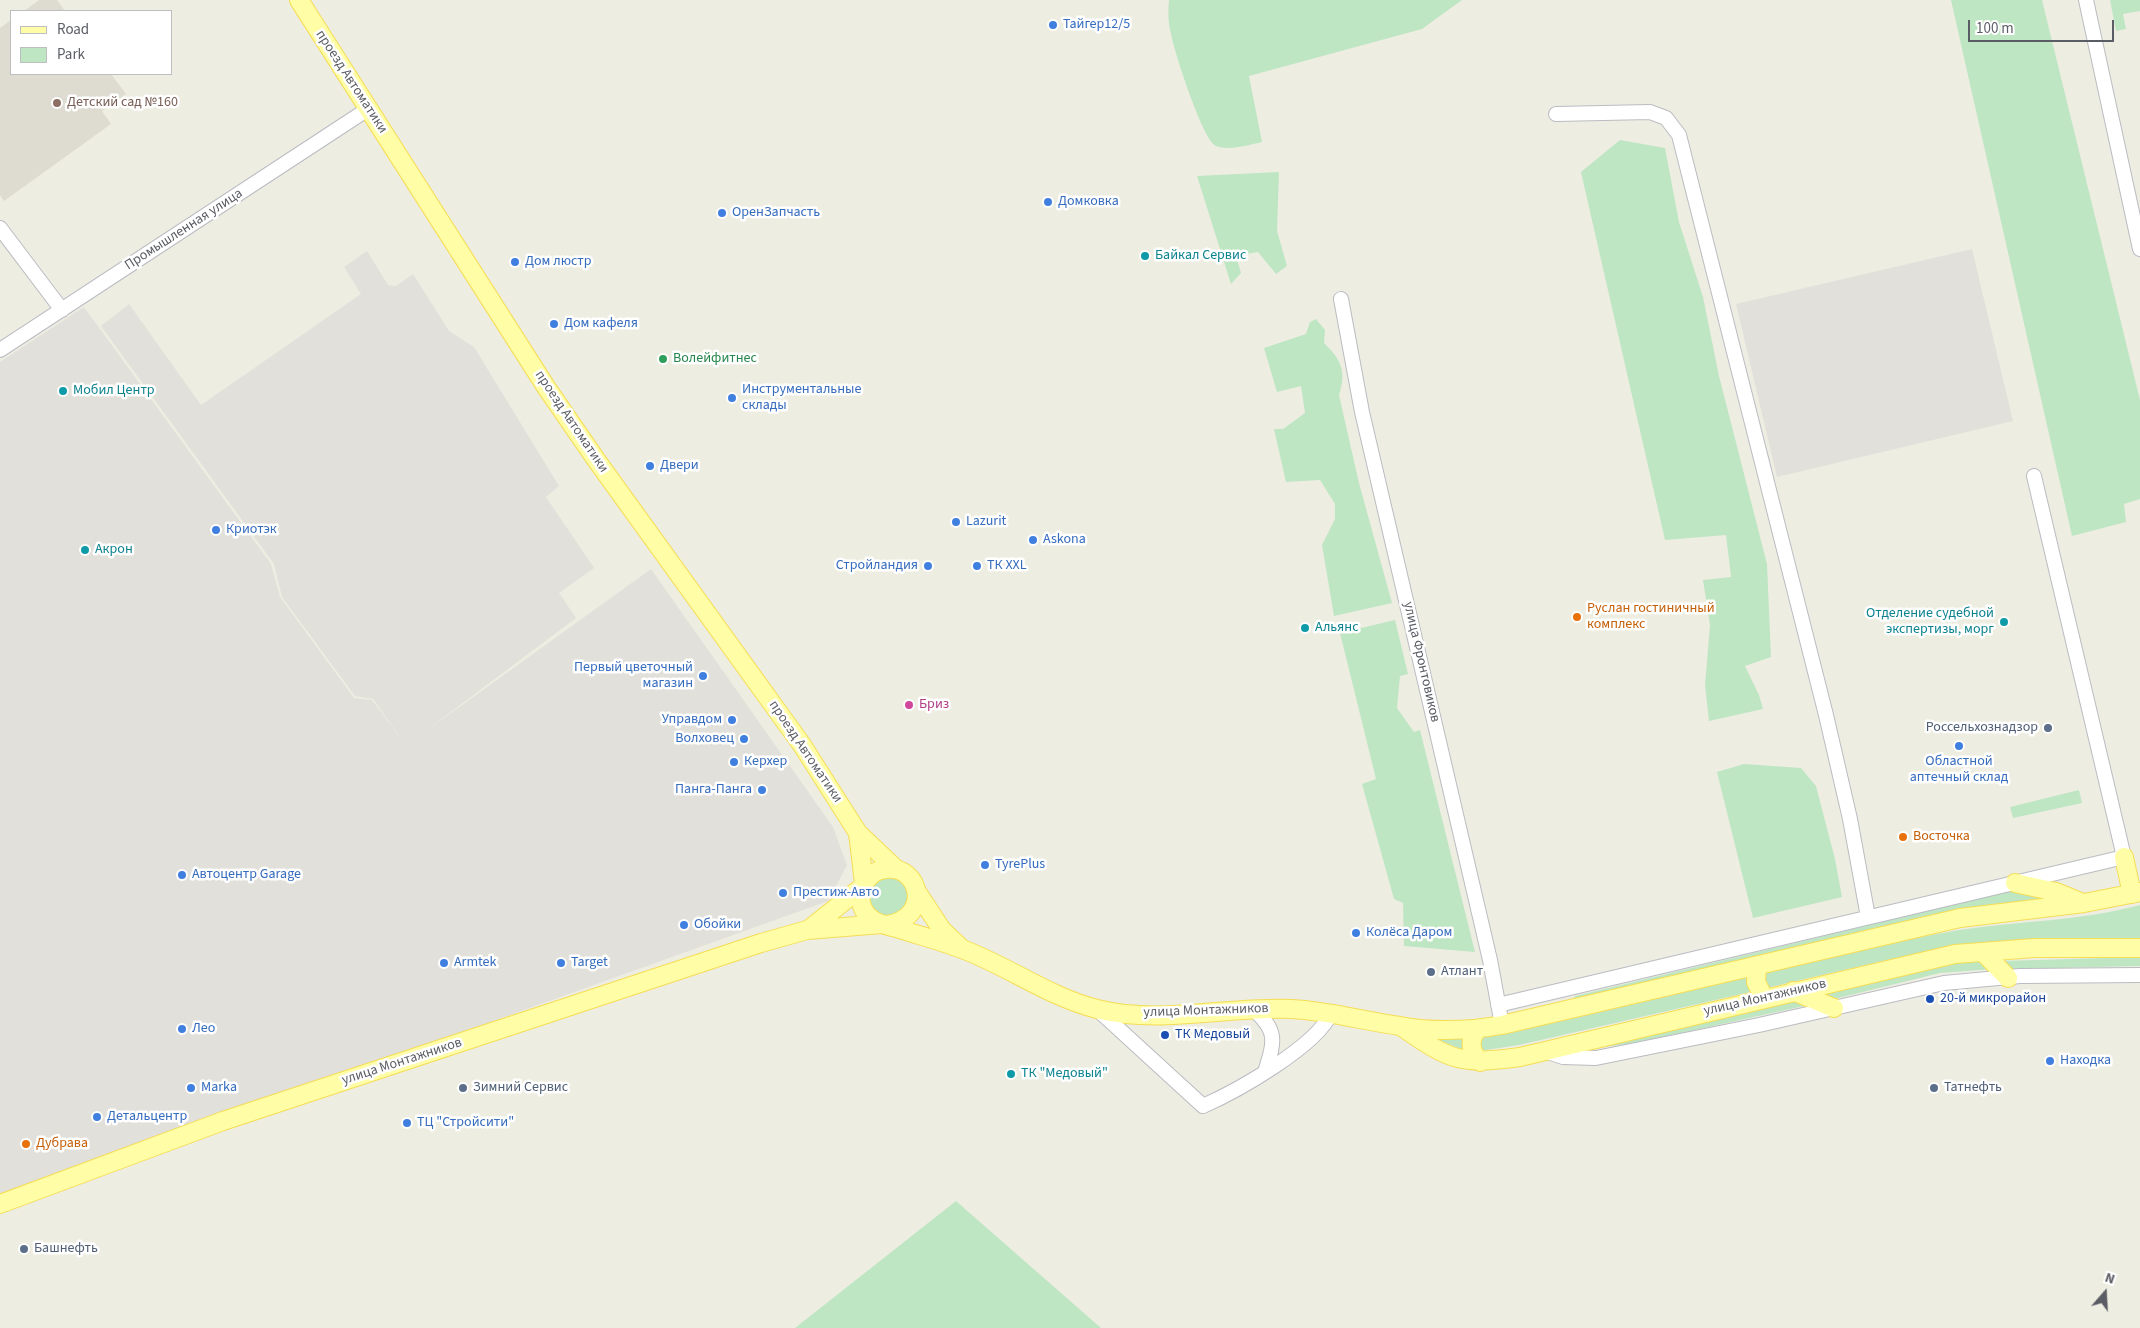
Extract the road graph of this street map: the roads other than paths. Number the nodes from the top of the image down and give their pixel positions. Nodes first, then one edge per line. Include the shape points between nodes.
1 (299, 0) edge
2 (2086, 0) edge
3 (368, 108) junction
4 (1556, 114) dead end
5 (0, 228) edge
6 (2140, 249) edge
7 (1341, 299) dead end
8 (62, 310) junction
9 (0, 350) edge
10 (2034, 476) dead end
11 (858, 834) junction
12 (2124, 856) junction
13 (896, 869) junction
14 (2015, 883) junction
15 (863, 885) junction
16 (917, 892) junction
17 (2136, 893) edge
18 (2084, 903) junction
19 (1868, 917) junction
20 (885, 925) junction
21 (807, 930) junction
22 (2140, 948) edge
23 (962, 949) junction
24 (1983, 952) junction
25 (1757, 966) junction
26 (2140, 975) edge
27 (2008, 978) junction
28 (1561, 991) junction
29 (1793, 991) junction
30 (1764, 998) junction
31 (1498, 1005) junction
32 (1252, 1008) junction
33 (1834, 1008) junction
34 (1096, 1009) junction
35 (1331, 1013) junction
36 (1551, 1014) junction
37 (1502, 1025) junction
38 (1401, 1026) junction
39 (1477, 1030) junction
40 (1545, 1050) junction
41 (1480, 1062) junction
42 (1265, 1072) junction
43 (0, 1204) edge

1 - 3 main road, проезд Автоматики
2 - 6 street
3 - 8 street, Промышленная улица
3 - 11 main road, проезд Автоматики via 546,387 637,519 802,745
4 - 19 street via 1650,112 1666,118 1679,135 1824,710 1850,819
5 - 8 street
7 - 31 street, улица Фронтовиков via 1362,412
8 - 9 street, Промышленная улица
10 - 12 street
11 - 13 main road, проезд Автоматики
11 - 15 main road, проезд Автоматики
12 - 14 street
12 - 17 main road
13 - 15 main road via 878,870
13 - 16 main road via 910,878
14 - 18 main road via 2056,892
14 - 19 street
15 - 20 main road via 862,906 866,914
15 - 21 main road, улица Монтажников
16 - 20 main road via 916,905 910,916 900,923
16 - 23 main road, улица Монтажников via 942,930
17 - 18 main road, улица Монтажников
18 - 25 main road, улица Монтажников via 1960,918
19 - 28 street
20 - 21 main road, улица Монтажников
20 - 23 main road, улица Монтажников
21 - 43 main road, улица Монтажников via 289,1099
22 - 24 main road, улица Монтажников via 2034,948
23 - 34 main road, улица Монтажников
24 - 27 main road
24 - 29 main road, улица Монтажников via 1955,954
25 - 30 main road via 1756,982
25 - 36 main road, улица Монтажников
26 - 27 street
27 - 33 street via 1944,983
28 - 31 street
28 - 36 street
29 - 30 main road, улица Монтажников
29 - 33 main road
30 - 40 main road, улица Монтажников
31 - 37 street, улица Фронтовиков
32 - 34 main road, улица Монтажников via 1154,1015
32 - 35 main road, улица Монтажников
32 - 42 street via 1266,1021 1273,1040
33 - 40 street via 1596,1058 1563,1057
34 - 42 street via 1203,1106
35 - 38 main road, улица Монтажников
35 - 42 street via 1320,1031
36 - 37 main road, улица Монтажников
37 - 39 main road, улица Монтажников
38 - 39 main road, улица Монтажников
38 - 41 main road, улица Монтажников via 1448,1056
39 - 41 main road via 1472,1036 1472,1045 1473,1053
40 - 41 main road, улица Монтажников

